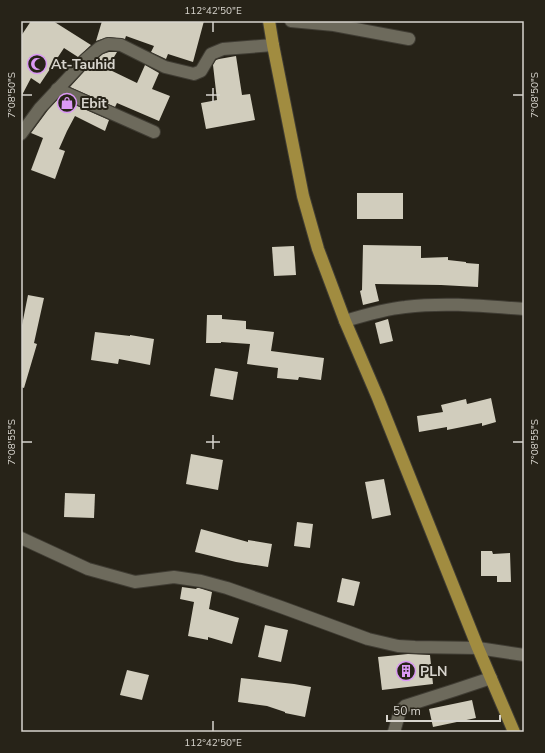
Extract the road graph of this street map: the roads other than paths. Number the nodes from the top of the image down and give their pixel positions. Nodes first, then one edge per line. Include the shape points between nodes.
1 (269, 21) edge
2 (290, 21) edge
3 (409, 39) dead end
4 (273, 45) junction
5 (57, 89) junction
6 (154, 132) dead end
7 (21, 134) edge
8 (524, 310) edge
9 (346, 321) junction
10 (21, 538) edge
11 (478, 648) junction
12 (524, 655) edge
13 (491, 678) junction
14 (394, 732) edge
15 (514, 732) edge

1 - 4 highway
2 - 3 street via 334,25
4 - 5 street via 222,49 211,54 200,71 194,74 165,67 120,45 108,44 86,59
4 - 9 highway via 304,196 318,249
5 - 6 street
5 - 7 street
8 - 9 street via 452,305 420,306 385,310
9 - 11 highway
10 - 11 street via 88,569 134,582 174,577 201,581 381,643 415,647
11 - 12 street
11 - 13 highway
13 - 14 street via 405,706 400,711
13 - 15 highway

